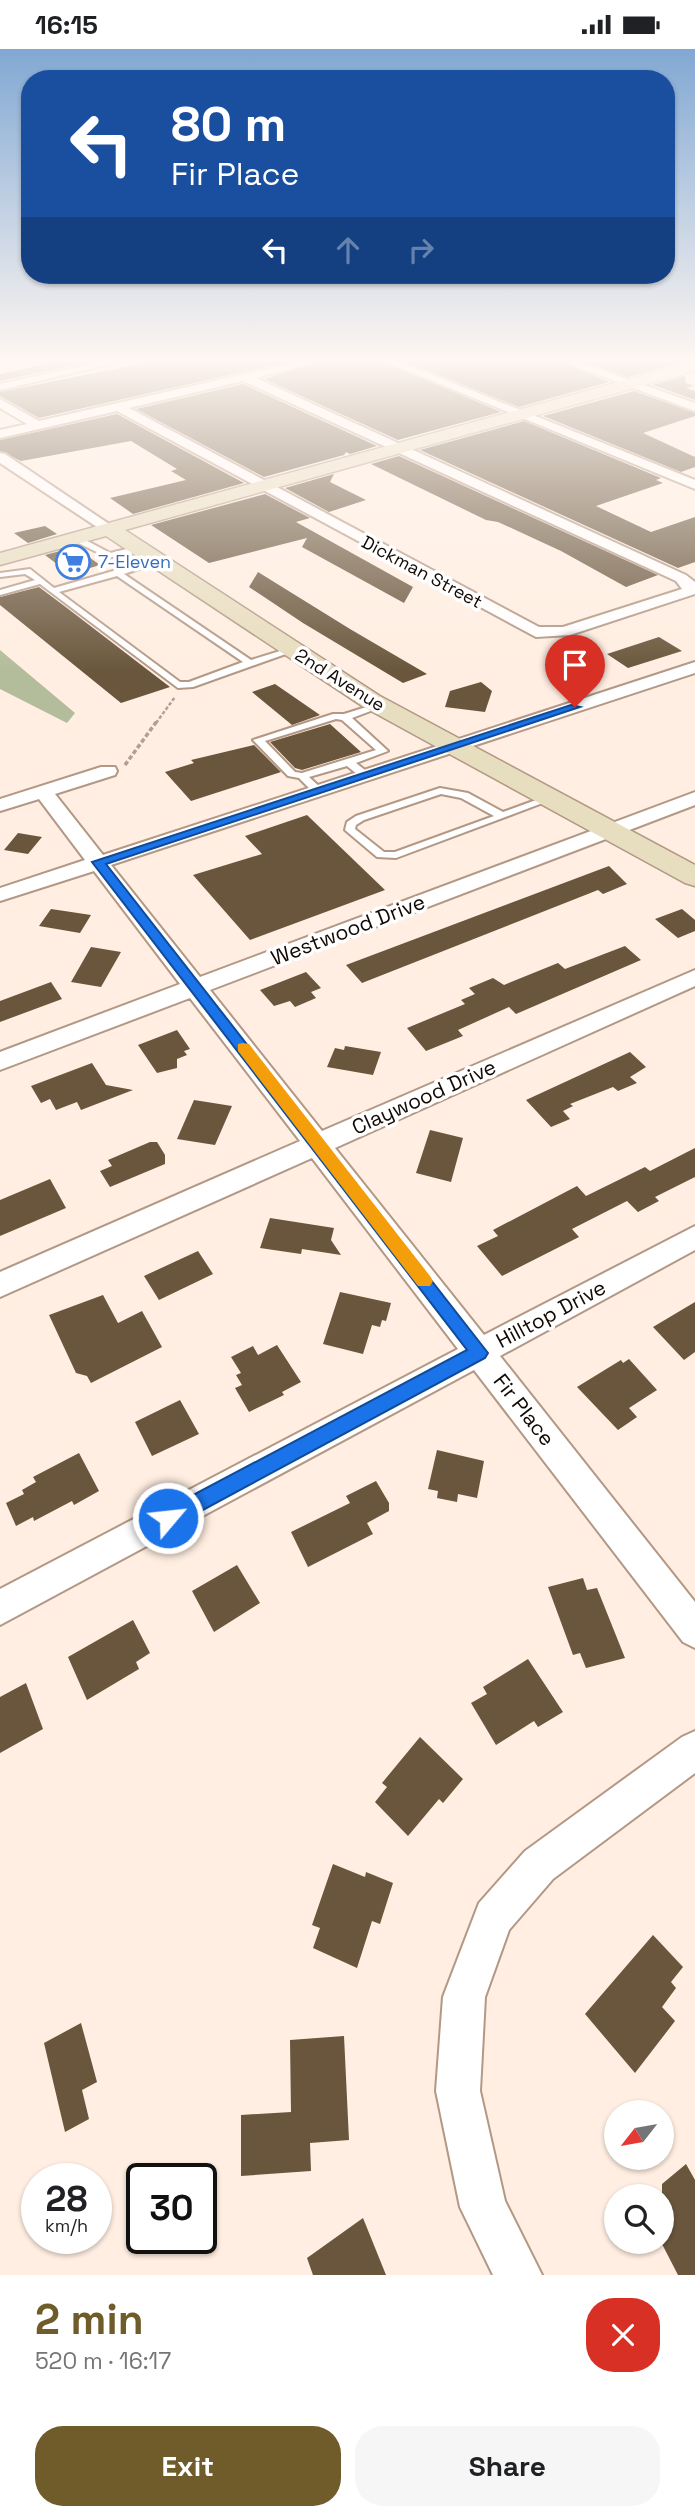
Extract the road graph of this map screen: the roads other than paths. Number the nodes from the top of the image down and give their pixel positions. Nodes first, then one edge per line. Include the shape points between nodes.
1 (12, 465) edge
2 (225, 465) edge
3 (336, 465) edge
4 (436, 465) edge
5 (646, 465) edge
6 (262, 485) junction
7 (695, 485) edge
8 (108, 528) junction
9 (75, 538) junction
10 (148, 555) junction
11 (0, 559) edge
12 (118, 573) junction
13 (0, 575) edge
14 (41, 581) junction
15 (52, 591) junction
16 (0, 593) edge
17 (293, 650) junction
18 (250, 663) junction
19 (695, 667) edge
20 (379, 706) junction
21 (345, 717) junction
22 (456, 746) junction
23 (349, 762) junction
24 (108, 771) road end
25 (302, 776) junction
26 (366, 776) junction
27 (318, 791) junction
28 (43, 792) junction
29 (551, 798) junction
30 (695, 798) edge
31 (0, 806) edge
32 (502, 817) junction
33 (610, 831) junction
34 (99, 862) junction
35 (695, 877) edge
36 (0, 895) edge
37 (695, 977) edge
38 (196, 987) junction
39 (0, 1061) edge
40 (318, 1144) junction
41 (695, 1237) edge
42 (0, 1285) edge
43 (479, 1353) junction
44 (0, 1608) edge
45 (695, 1630) edge
46 (695, 1750) edge
47 (518, 2275) edge

1 - 8 street, 2nd Avenue
2 - 6 street, Dickman Street
3 - 6 street
4 - 6 street, Dickman Street via 681,578 689,585 687,594 564,632 531,630
5 - 7 street
6 - 8 street
8 - 9 street
8 - 10 street, 2nd Avenue
9 - 10 lane via 109,556
9 - 11 street
10 - 12 lane
10 - 17 street, 2nd Avenue
12 - 15 lane
12 - 18 lane
13 - 14 lane via 27,572
14 - 15 lane
14 - 16 lane
15 - 18 lane via 177,685 190,685
17 - 18 lane
17 - 20 street, 2nd Avenue
19 - 22 street
20 - 21 lane
20 - 22 street, 2nd Avenue
21 - 23 lane via 383,751
21 - 25 lane via 258,740 292,774
22 - 26 street
22 - 29 street, 2nd Avenue
23 - 25 lane
23 - 26 lane
24 - 28 street
25 - 27 lane
26 - 27 street
27 - 34 street
28 - 31 street
28 - 34 street, Fir Place
29 - 32 lane
29 - 33 street, 2nd Avenue
30 - 33 street, Westwood Drive
32 - 32 lane via 396,855 382,855 350,830 360,818 440,791 465,795
33 - 35 street, 2nd Avenue
33 - 38 street, Westwood Drive
34 - 36 street
34 - 38 street, Fir Place
37 - 40 street, Claywood Drive
38 - 39 street, Westwood Drive
38 - 40 street, Fir Place
40 - 42 street, Claywood Drive
40 - 43 street, Fir Place
41 - 43 street, Hilltop Drive
43 - 44 street, Hilltop Drive
43 - 45 street, Fir Place
46 - 47 street via 539,1864 493,1917 464,1997 458,2091 483,2207

